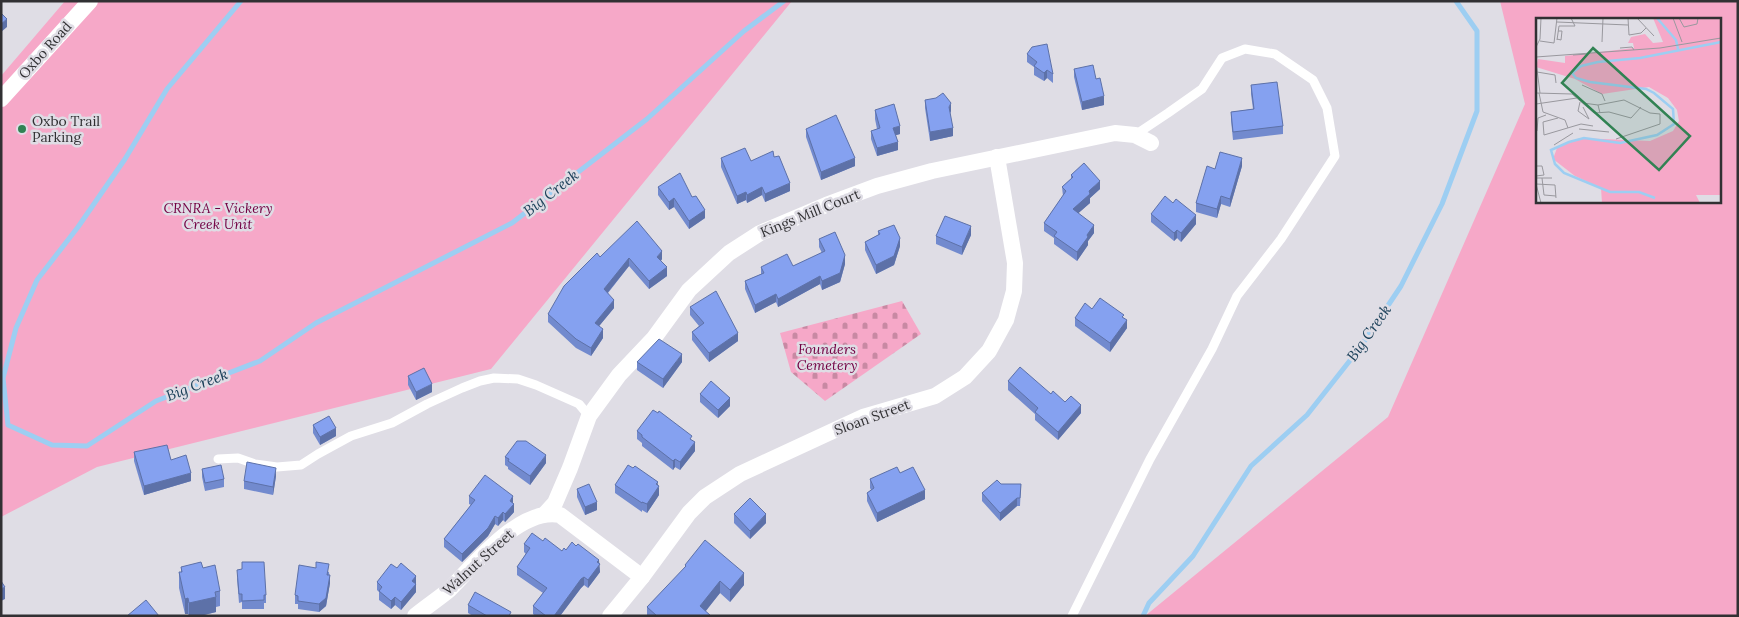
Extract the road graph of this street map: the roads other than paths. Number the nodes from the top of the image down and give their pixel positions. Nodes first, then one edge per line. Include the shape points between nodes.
1 (90, 1) edge
2 (1, 99) edge
3 (1135, 135) junction
4 (1151, 143) dead end
5 (997, 157) junction
6 (589, 416) junction
7 (218, 458) dead end
8 (546, 514) junction
9 (642, 577) junction
10 (415, 616) edge
11 (610, 616) edge
12 (1072, 616) edge

1 - 2 street, Oxbo Road
3 - 4 street, Kings Mill Court
3 - 5 street, Kings Mill Court via 1115,133
3 - 12 lane via 1202,89 1222,58 1245,49 1275,54 1312,80 1327,108 1335,156 1281,239 1237,296 1212,349 1150,459
5 - 6 street, Kings Mill Court via 877,186 760,233 729,252 689,290
5 - 9 street, Sloan Street via 1015,263 1014,292 1006,320 989,351 965,377 935,396 863,417 722,484 689,513
6 - 7 lane via 579,404 536,385 518,379 494,378 462,388 392,423 351,436 302,465 277,466 238,458
6 - 8 street, Kings Mill Court via 559,494
8 - 9 street via 560,515
8 - 10 street, Walnut Street via 521,524 499,540 447,591
9 - 11 street, Sloan Street

